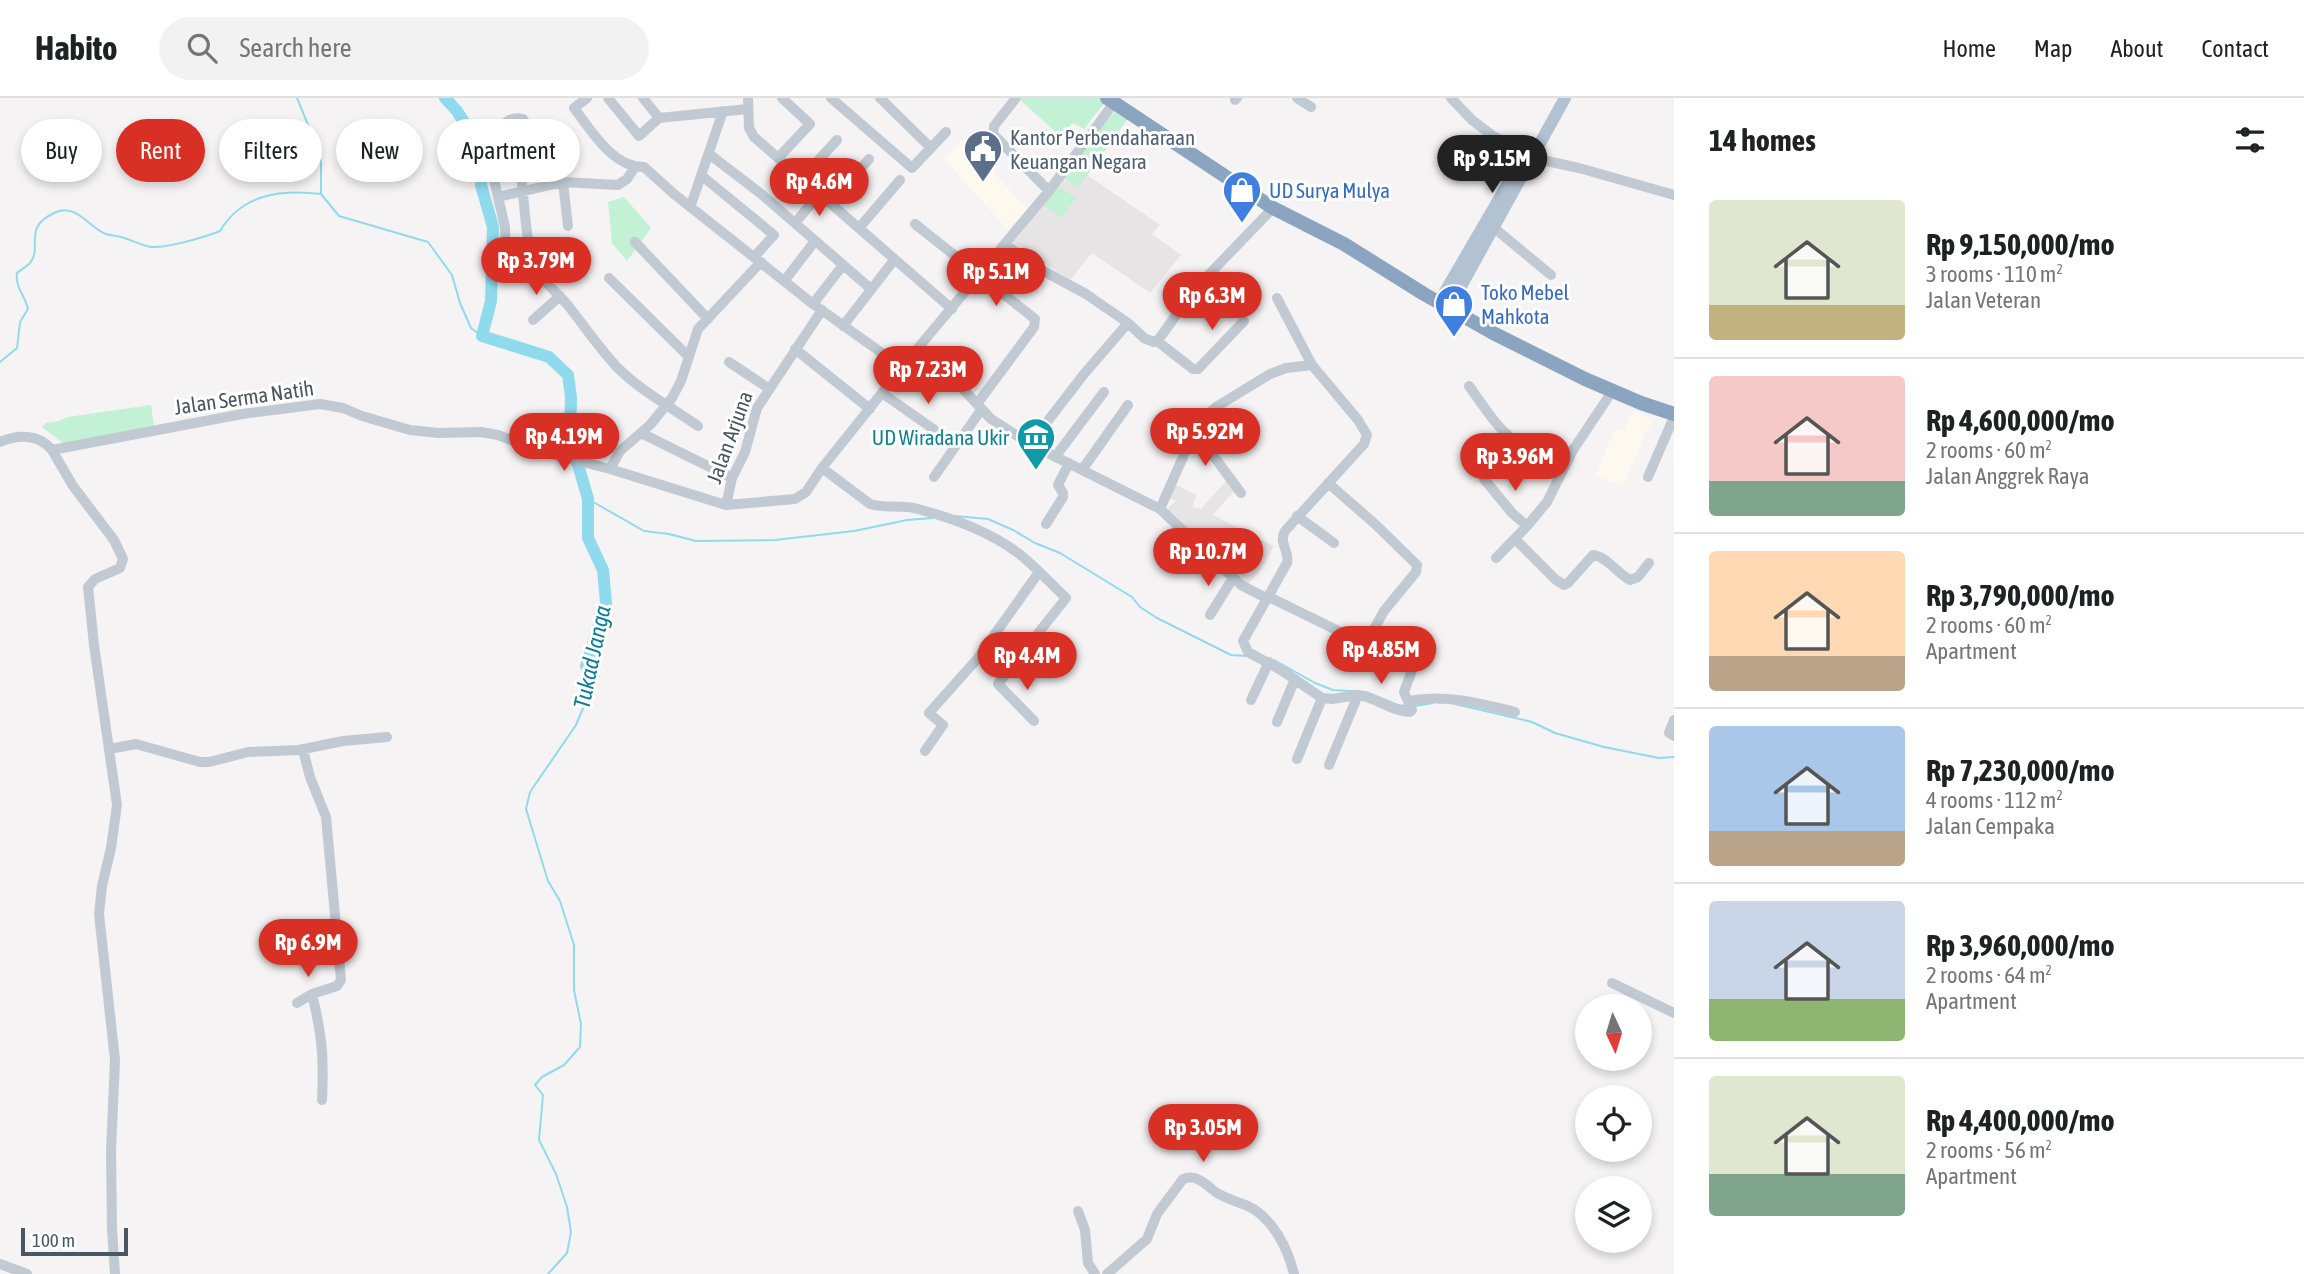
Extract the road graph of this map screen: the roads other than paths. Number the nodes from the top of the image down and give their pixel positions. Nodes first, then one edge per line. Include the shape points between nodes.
1 (587, 98) edge
2 (608, 98) edge
3 (643, 98) edge
4 (748, 98) edge
5 (782, 98) edge
6 (831, 98) edge
7 (880, 98) edge
8 (1016, 98) edge
9 (1297, 98) edge
10 (1451, 98) edge
11 (1556, 98) edge
12 (1565, 98) edge
13 (1112, 100) edge
14 (1311, 107) dead end
15 (748, 110) junction
16 (723, 111) junction
17 (659, 118) junction
18 (946, 132) dead end
19 (838, 140) dead end
20 (931, 148) junction
21 (709, 154) junction
22 (1529, 157) junction
23 (778, 158) junction
24 (869, 159) dead end
25 (635, 167) junction
26 (702, 176) junction
27 (802, 178) junction
28 (900, 180) dead end
29 (495, 182) edge
30 (520, 182) edge
31 (563, 182) junction
32 (1049, 191) junction
33 (522, 192) junction
34 (820, 193) junction
35 (1674, 195) edge
36 (498, 197) junction
37 (831, 203) junction
38 (691, 205) junction
39 (1273, 208) junction
40 (795, 223) junction
41 (915, 224) dead end
42 (568, 226) dead end
43 (1493, 227) junction
44 (859, 228) junction
45 (815, 241) junction
46 (635, 242) dead end
47 (1005, 244) junction
48 (758, 259) junction
49 (894, 260) junction
50 (843, 265) junction
51 (506, 273) dead end
52 (1551, 275) dead end
53 (979, 276) junction
54 (609, 278) dead end
55 (785, 280) junction
56 (871, 289) junction
57 (560, 296) junction
58 (1277, 298) dead end
59 (1444, 305) junction
60 (818, 307) junction
61 (952, 309) junction
62 (708, 319) junction
63 (533, 320) dead end
64 (1244, 321) dead end
65 (1128, 323) junction
66 (843, 326) junction
67 (1157, 341) junction
68 (794, 349) junction
69 (913, 354) junction
70 (689, 357) junction
71 (729, 362) dead end
72 (1312, 365) junction
73 (903, 368) junction
74 (1469, 386) dead end
75 (768, 388) junction
76 (1613, 390) junction
77 (1104, 392) dead end
78 (883, 393) junction
79 (668, 405) junction
80 (1128, 405) dead end
81 (979, 407) junction
82 (870, 409) junction
83 (1674, 415) edge
84 (698, 426) dead end
85 (1192, 427) junction
86 (640, 433) junction
87 (0, 442) edge
88 (1030, 444) junction
89 (956, 445) junction
90 (52, 450) junction
91 (1055, 457) junction
92 (1567, 461) junction
93 (1069, 463) junction
94 (822, 468) junction
95 (610, 470) junction
96 (1082, 470) junction
97 (934, 477) dead end
98 (1648, 477) dead end
99 (732, 478) junction
100 (1484, 479) dead end
101 (1328, 482) junction
102 (1241, 493) dead end
103 (726, 505) junction
104 (1160, 509) junction
105 (1297, 516) junction
106 (1046, 524) dead end
107 (1527, 526) junction
108 (1515, 539) junction
109 (1334, 543) dead end
110 (1496, 558) dead end
111 (1650, 563) dead end
112 (1039, 572) junction
113 (1233, 578) junction
114 (1268, 598) junction
115 (1210, 615) dead end
116 (1365, 645) junction
117 (1269, 662) junction
118 (1295, 679) junction
119 (1358, 695) junction
120 (1322, 698) junction
121 (1251, 700) dead end
122 (1410, 705) junction
123 (1515, 712) dead end
124 (1034, 720) dead end
125 (1674, 720) edge
126 (1277, 722) dead end
127 (1674, 736) edge
128 (387, 737) dead end
129 (109, 749) junction
130 (303, 750) junction
131 (925, 751) dead end
132 (1297, 760) dead end
133 (1329, 765) dead end
134 (1612, 983) dead end
135 (312, 994) junction
136 (297, 1003) dead end
137 (1674, 1013) edge
138 (322, 1100) dead end
139 (1078, 1211) dead end
140 (0, 1264) edge
141 (27, 1274) edge
142 (115, 1274) edge
143 (1095, 1274) edge
144 (1107, 1274) edge
145 (1294, 1274) edge

1 - 25 street via 574,108 613,155
2 - 17 street via 639,136
3 - 17 street
4 - 15 street
5 - 23 street via 810,124
6 - 20 street via 912,168
7 - 20 street
8 - 32 street via 993,134
9 - 14 street
10 - 22 street via 1493,136
11 - 22 main road
12 - 22 main road
13 - 32 street
13 - 39 highway
15 - 16 street
15 - 23 street via 750,133
16 - 17 street
16 - 21 street
18 - 20 street
19 - 27 street
21 - 26 street
21 - 40 street
22 - 35 street
22 - 43 main road
22 - 59 main road
23 - 27 street
24 - 37 street
25 - 31 street via 618,185
25 - 38 street via 644,167
26 - 38 street
26 - 48 street via 774,235
27 - 34 street
28 - 44 street
29 - 36 street
30 - 33 street
31 - 33 street
31 - 42 street
32 - 47 street
33 - 36 street
33 - 57 street via 536,267
34 - 37 street
34 - 40 street
36 - 51 street via 505,227
37 - 44 street
38 - 48 street
39 - 59 highway via 1344,244
39 - 67 street via 1194,290
40 - 45 street
41 - 53 street
43 - 52 street
43 - 59 main road
44 - 49 street
45 - 50 street
45 - 55 street
46 - 62 street
47 - 53 street
47 - 65 street
48 - 55 street
48 - 62 street
49 - 56 street
49 - 61 street
50 - 56 street
50 - 60 street, Jalan Arjuna
53 - 61 street
53 - 81 street via 1034,316 1035,323
54 - 70 street
55 - 60 street
56 - 66 street
57 - 63 street
57 - 79 street via 616,366
58 - 72 street
59 - 76 highway
60 - 66 street
60 - 68 street, Jalan Arjuna
61 - 69 street
62 - 70 street via 698,329
64 - 67 street via 1196,370
65 - 67 street via 1150,342
65 - 88 street
66 - 73 street
68 - 75 street, Jalan Arjuna
68 - 82 street
69 - 73 street
69 - 81 street via 963,389
70 - 79 street
71 - 75 street
72 - 85 street via 1270,374
72 - 101 street via 1367,435
73 - 78 street
74 - 92 street via 1513,441
75 - 99 street, Jalan Arjuna
76 - 83 highway
76 - 92 street
77 - 91 street
78 - 82 street
78 - 89 street
79 - 84 street
79 - 86 street
80 - 96 street
81 - 88 street
81 - 89 street
82 - 94 street
83 - 98 street
85 - 102 street
85 - 104 street
86 - 95 street via 620,451
86 - 99 street
87 - 90 street via 33,437
88 - 91 street
89 - 97 street
90 - 95 street, Jalan Serma Natih via 320,404 410,430 498,435
90 - 129 street via 122,556 120,568 88,587
91 - 93 street
92 - 107 street via 1546,502
93 - 96 street
93 - 106 street via 1058,485 1063,497
94 - 103 street via 806,492 795,499
94 - 112 street via 870,504 914,507 947,518 1016,551
95 - 103 street, Jalan Serma Natih
96 - 104 street
99 - 103 street, Jalan Arjuna
100 - 107 street
101 - 105 street
101 - 116 street via 1417,565
104 - 113 street
105 - 109 street
105 - 114 street via 1282,536 1288,557
107 - 108 street
108 - 110 street
108 - 111 street via 1563,585 1592,555 1630,580
112 - 124 street via 1066,598 998,684
112 - 131 street via 978,659 929,713 943,725
113 - 114 street
113 - 115 street
114 - 116 street
114 - 117 street via 1243,645
116 - 122 street via 1411,667 1405,688
117 - 118 street
117 - 121 street
118 - 120 street
118 - 126 street
119 - 120 street
119 - 122 street via 1401,712 1409,713
119 - 133 street
120 - 132 street
122 - 123 street via 1435,697 1457,698
125 - 127 street via 1669,733
128 - 130 street
129 - 130 street via 136,744 209,762 248,752
129 - 142 street via 117,805 99,914 115,1060 111,1150
130 - 135 street via 326,817 341,979 337,986
134 - 137 street
135 - 136 street
135 - 138 street via 324,1057
139 - 143 street via 1088,1263
140 - 141 street
144 - 145 street via 1147,1239 1157,1214 1180,1182 1189,1177 1260,1213 1278,1237

